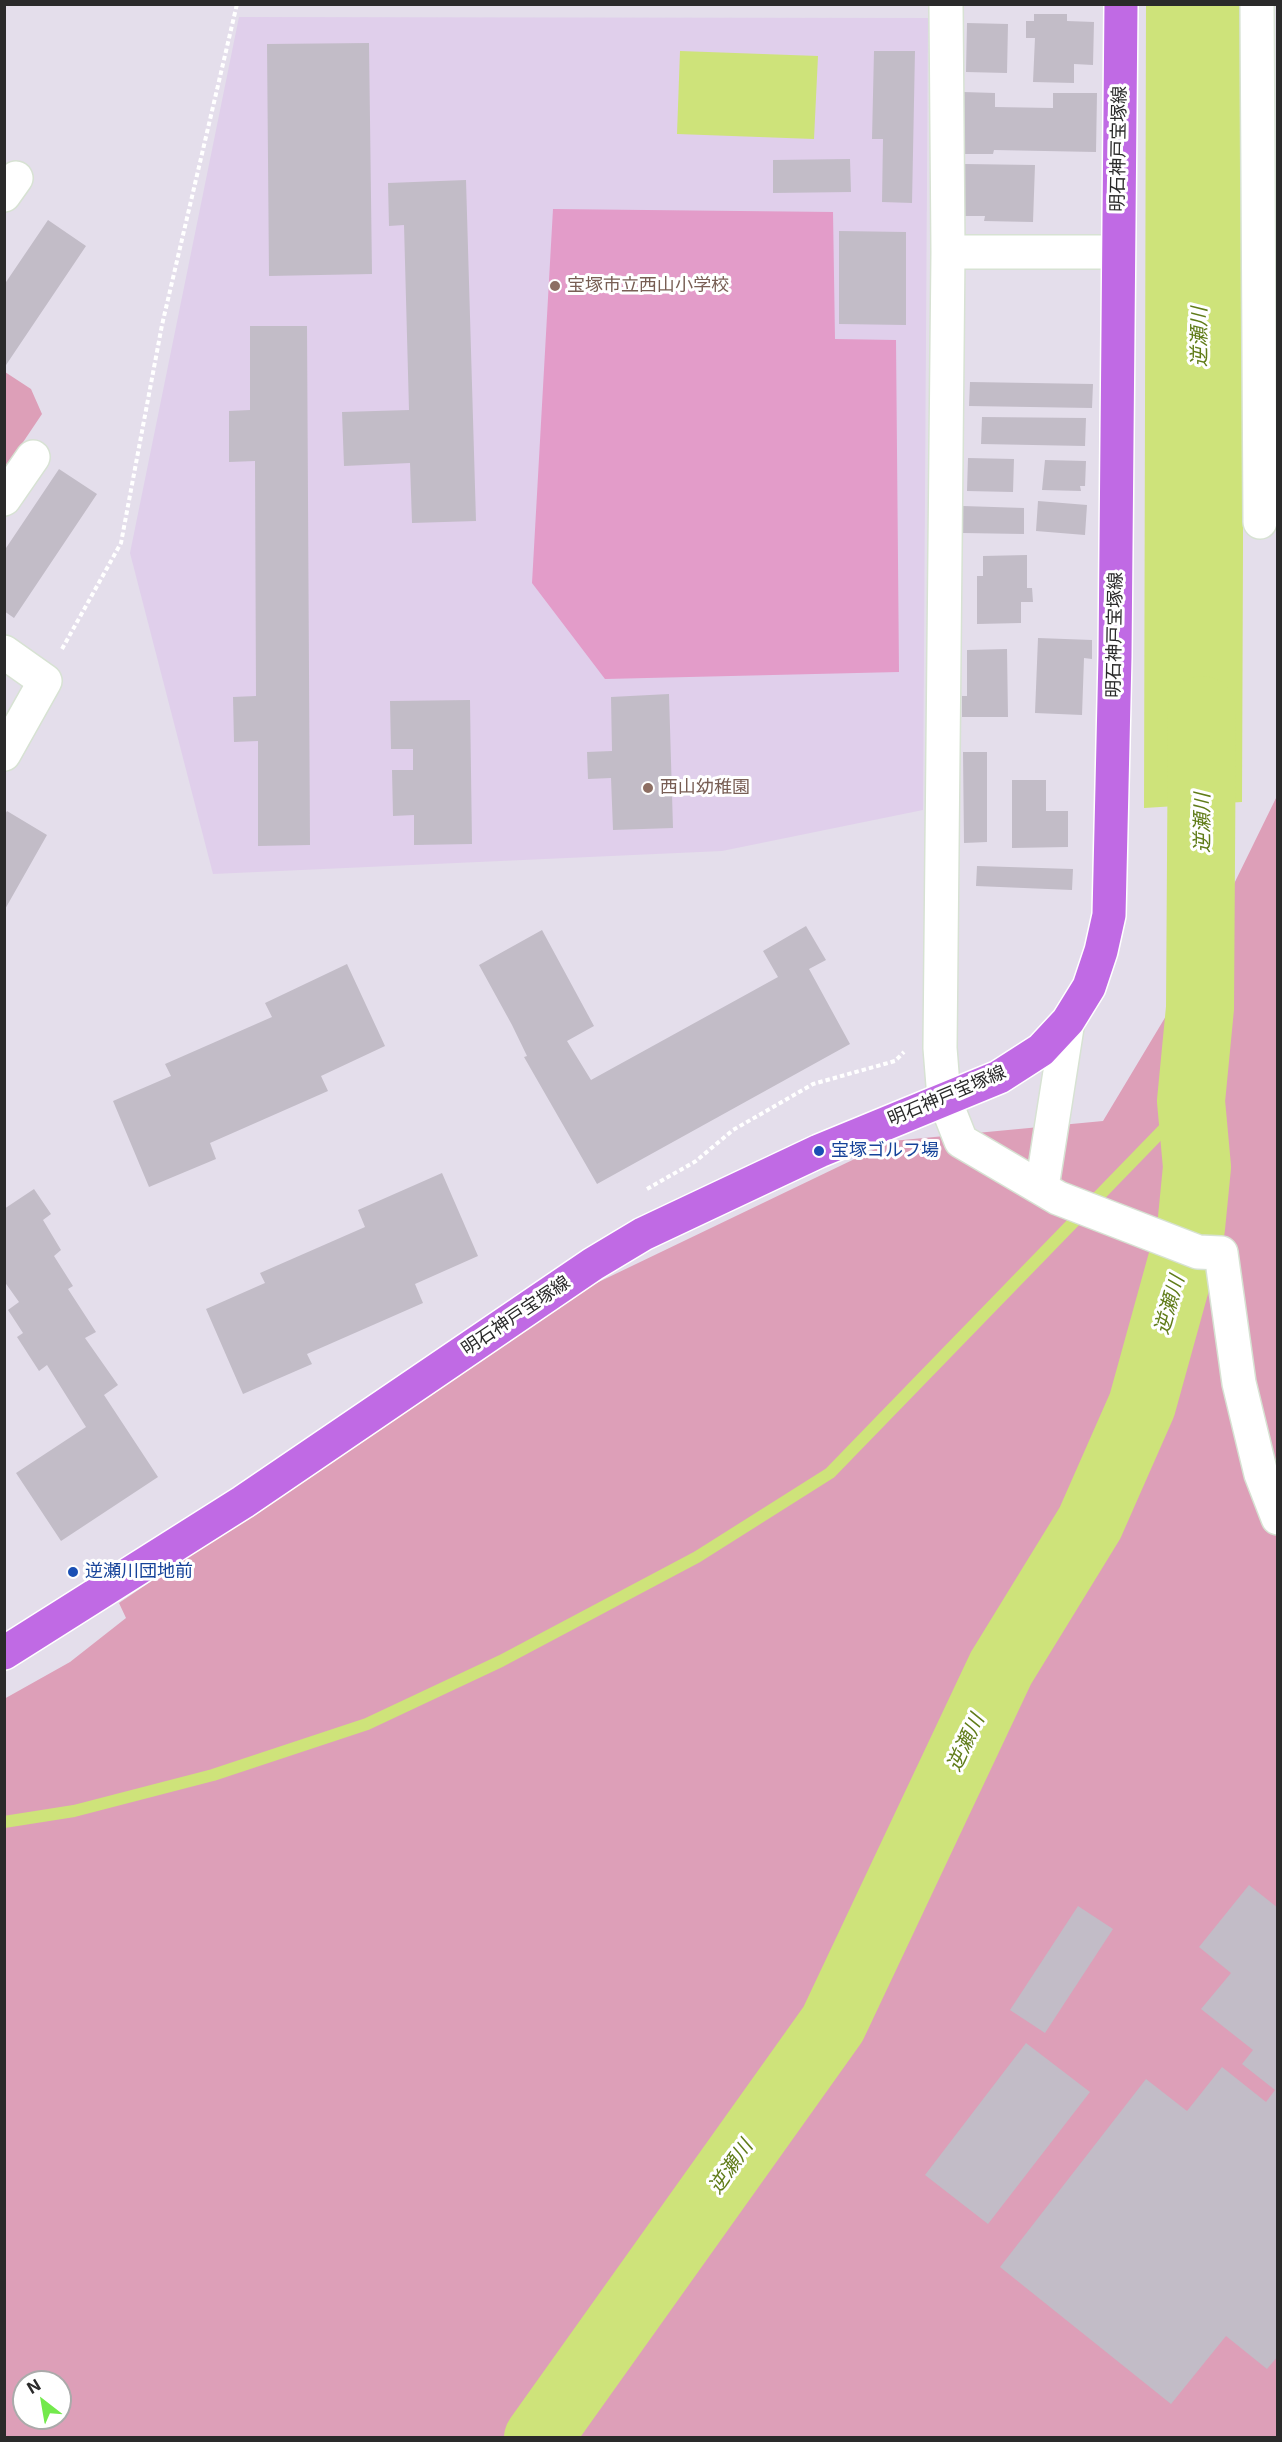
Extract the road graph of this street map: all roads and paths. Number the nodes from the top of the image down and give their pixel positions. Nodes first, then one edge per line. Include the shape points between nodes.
1 (237, 4) edge
2 (945, 4) edge
3 (1120, 4) edge
4 (1257, 4) edge
5 (948, 252) junction
6 (1118, 252) junction
7 (33, 457) dead end
8 (4, 499) edge
9 (1260, 522) dead end
10 (4, 652) edge
11 (45, 681) junction
12 (4, 754) edge
13 (1068, 1021) junction
14 (907, 1050) dead end
15 (944, 1098) junction
16 (645, 1190) dead end
17 (1050, 1192) junction
18 (1278, 1518) edge
19 (4, 1653) edge

1 - 11 path via 162,325 121,543
2 - 5 street
3 - 6 main road, 明石神戸宝塚線
4 - 9 street
5 - 6 street
5 - 15 street via 940,1048
6 - 13 main road, 明石神戸宝塚線 via 1110,915 1089,987
7 - 8 street
10 - 11 street
11 - 12 street
13 - 15 main road, 明石神戸宝塚線 via 1041,1050 999,1077
13 - 17 street
14 - 16 path via 895,1060 813,1084 733,1130 696,1161
15 - 17 street via 961,1141
15 - 19 main road, 明石神戸宝塚線 via 819,1151 643,1234 243,1502
17 - 18 street via 1198,1252 1221,1253 1239,1383 1261,1474

